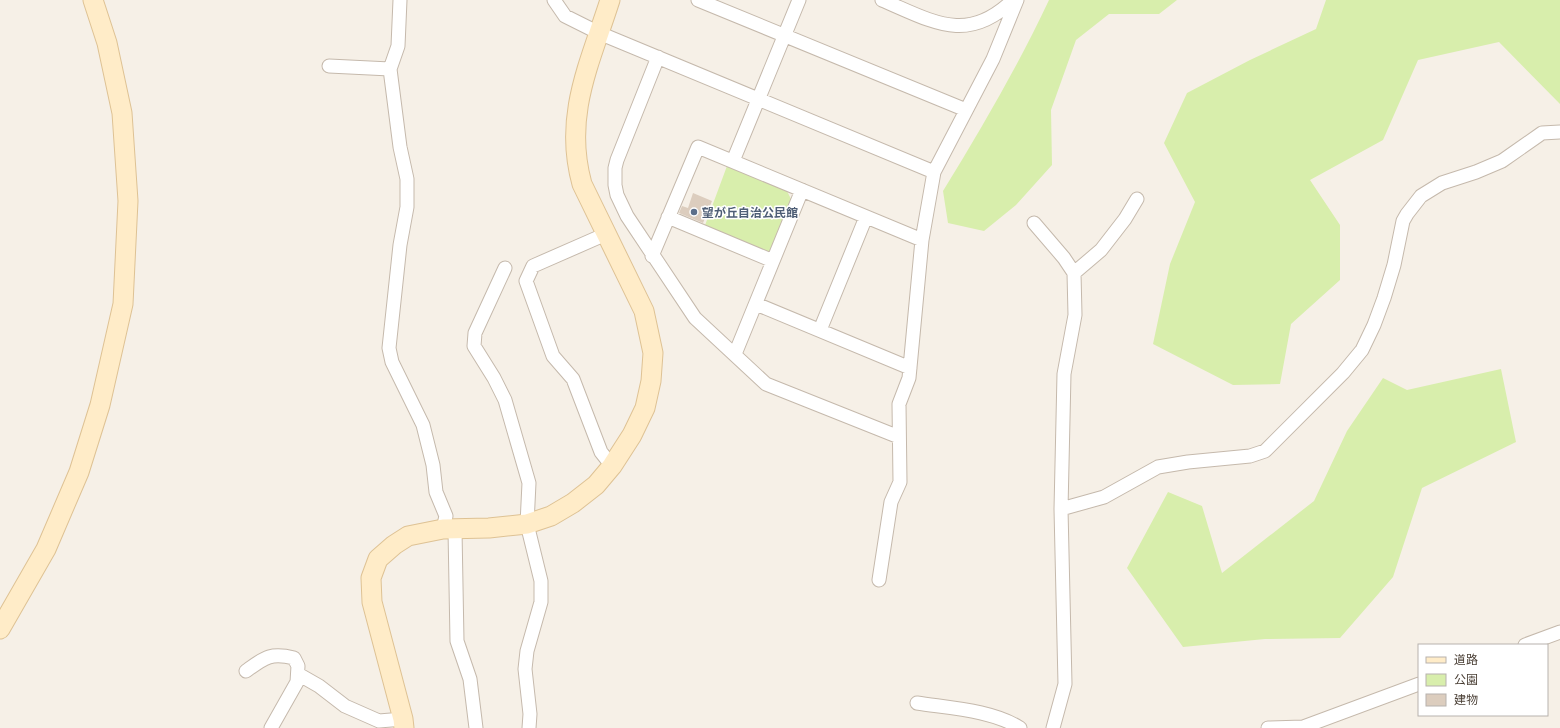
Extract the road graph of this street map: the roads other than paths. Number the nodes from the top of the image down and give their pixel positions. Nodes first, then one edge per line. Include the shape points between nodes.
1 (93, 0) edge
2 (400, 0) edge
3 (554, 0) edge
4 (610, 0) edge
5 (698, 0) edge
6 (799, 0) edge
7 (882, 0) edge
8 (1013, 0) edge
9 (1017, 0) edge
10 (599, 33) junction
11 (784, 36) junction
12 (658, 58) junction
13 (329, 66) dead end
14 (390, 69) junction
15 (758, 99) junction
16 (966, 110) junction
17 (1560, 132) edge
18 (733, 161) junction
19 (934, 172) junction
20 (802, 190) junction
21 (1137, 199) dead end
22 (668, 217) junction
23 (866, 217) junction
24 (1034, 223) dead end
25 (606, 234) junction
26 (922, 240) junction
27 (652, 256) junction
28 (773, 261) junction
29 (505, 268) dead end
30 (1074, 273) junction
31 (756, 304) junction
32 (820, 330) junction
33 (735, 354) junction
34 (910, 368) junction
35 (898, 437) junction
36 (612, 466) junction
37 (1061, 509) junction
38 (527, 524) junction
39 (449, 529) junction
40 (879, 580) dead end
41 (0, 629) edge
42 (1560, 632) edge
43 (1528, 644) edge
44 (246, 671) dead end
45 (298, 674) junction
46 (1418, 684) edge
47 (917, 703) dead end
48 (374, 724) edge
49 (404, 724) edge
50 (1304, 727) edge
51 (272, 728) edge
52 (476, 728) edge
53 (529, 728) edge
54 (1020, 728) edge
55 (1053, 728) edge
56 (1268, 728) edge

1 - 41 street via 107,43 122,113 128,201 123,304 100,405 79,472 46,549
2 - 14 street via 398,46
3 - 10 street via 565,16
4 - 10 street
5 - 11 street
6 - 11 street
7 - 8 street via 933,21 965,26 988,19
9 - 16 street via 993,59
10 - 12 street
10 - 25 street via 576,108 575,147 582,184
11 - 15 street
11 - 16 street
12 - 15 street
12 - 27 street via 617,160 615,176 617,195
13 - 14 street
14 - 39 street via 400,147 407,179 407,208 388,348 392,362 423,425 433,465 436,492
15 - 18 street
15 - 19 street
16 - 19 street
17 - 37 street via 1542,133 1502,162 1442,183 1421,196 1404,221 1384,298 1362,350 1343,373 1265,451 1250,456 1188,462 1158,468 1104,497
18 - 20 street
18 - 22 street via 698,146
19 - 26 street
20 - 23 street
20 - 28 street
21 - 30 street via 1101,250
22 - 27 street
22 - 28 street
23 - 26 street
23 - 32 street
24 - 30 street
25 - 36 street via 644,311 653,353 645,408 632,435
25 - 36 street via 534,266 526,281 553,356 573,379 601,452
26 - 34 street
27 - 33 street via 695,318
28 - 31 street
29 - 38 street via 475,333 474,346 505,400 529,483
30 - 37 street via 1074,315 1064,374
31 - 32 street
31 - 33 street
32 - 34 street
33 - 35 street via 766,384
34 - 35 street via 899,404
35 - 40 street via 900,482 891,502
36 - 38 street via 596,485 573,503 551,516
37 - 55 street via 1065,684
38 - 39 street
38 - 53 street via 541,581 541,602 527,651 525,669
39 - 49 street via 408,536 378,559 371,578 372,602
39 - 52 street via 457,641 470,680
42 - 43 street
44 - 45 street via 264,659 278,654 294,658
45 - 48 street
45 - 51 street via 297,682
46 - 50 street
47 - 54 street via 1008,720
48 - 49 street
50 - 56 street

